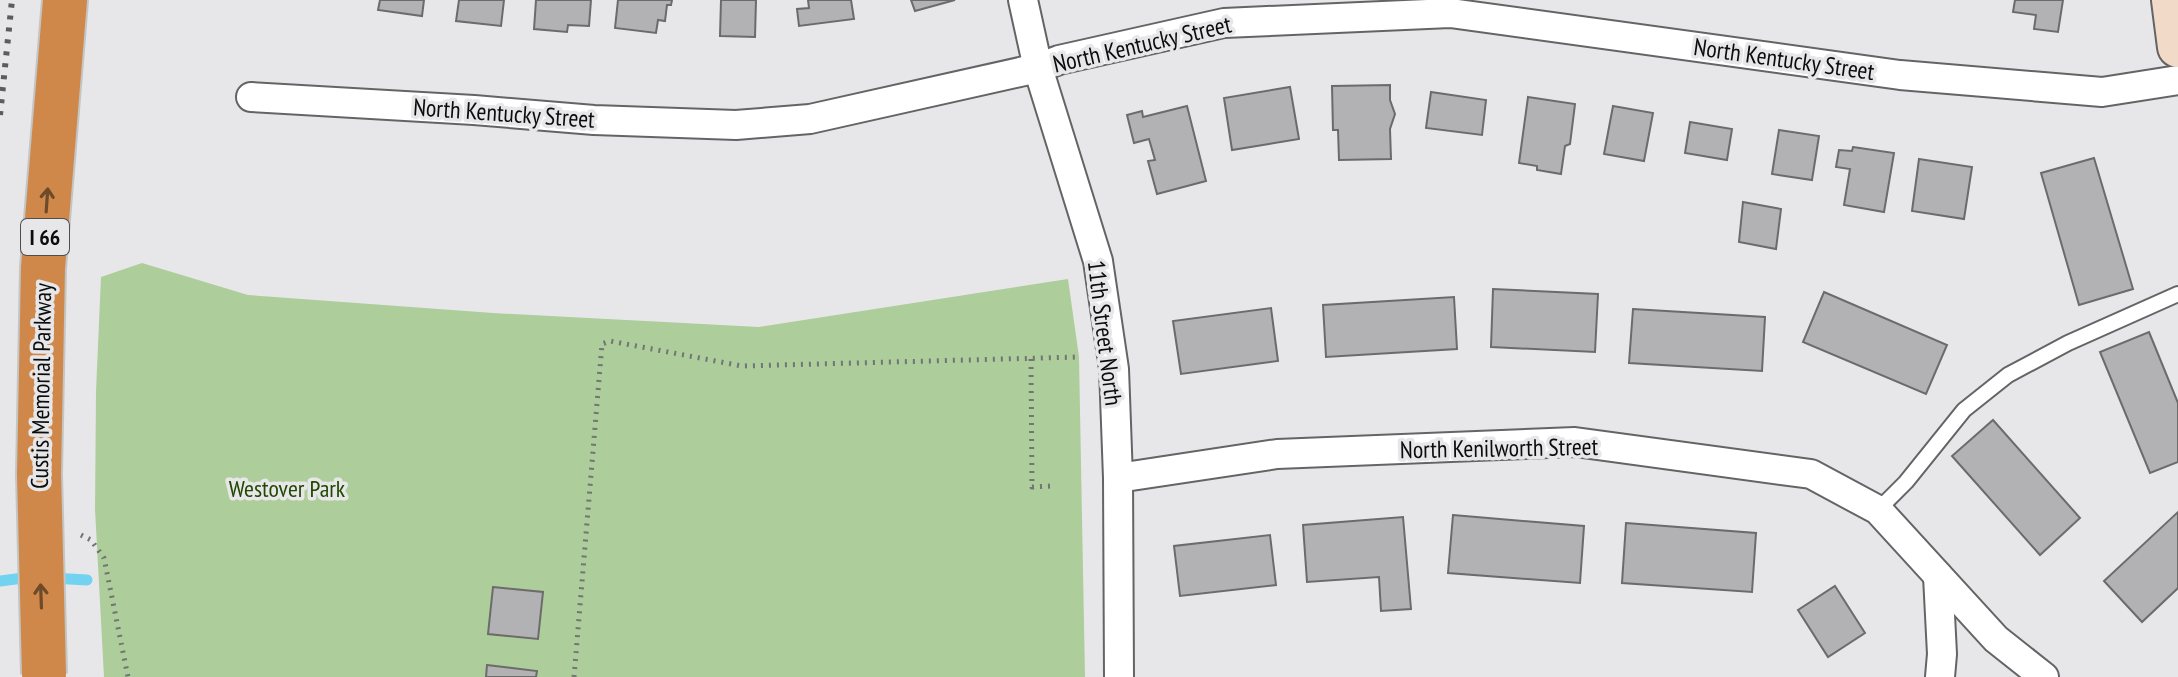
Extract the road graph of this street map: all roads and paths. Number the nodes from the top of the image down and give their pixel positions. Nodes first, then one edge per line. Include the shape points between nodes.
1 (65, 0) edge
2 (1023, 0) edge
3 (2172, 0) edge
4 (2178, 47) edge
5 (1038, 68) junction
6 (2178, 80) edge
7 (251, 97) dead end
8 (2178, 294) edge
9 (1079, 357) dead end
10 (1031, 359) junction
11 (1118, 478) junction
12 (1051, 486) dead end
13 (1878, 510) junction
14 (104, 558) dead end
15 (1938, 576) junction
16 (44, 675) edge
17 (128, 677) edge
18 (574, 677) edge
19 (1119, 677) edge
20 (1940, 677) edge
21 (2044, 677) edge

16 -> 1 highway, Custis Memorial Parkway / I 66, bridge via 39,474 43,268
2 - 5 street, 11th Street North
3 - 4 main road
5 - 6 street, North Kentucky Street via 1224,23 1450,13 1900,75 2102,92
5 - 7 street, North Kentucky Street via 810,119 736,125
5 - 11 street, 11th Street North via 1098,261 1114,369
8 - 13 lane via 2008,375 1964,410
9 - 10 path
10 - 12 path via 1032,487
10 - 18 path via 742,366 610,341 602,344
11 - 13 street, North Kenilworth Street via 1277,454 1575,442 1811,474
11 - 19 street, 11th Street North
13 - 15 street, North Kenilworth Street
14 - 17 path
15 - 20 street
15 - 21 street, North Kenilworth Street via 1996,639

